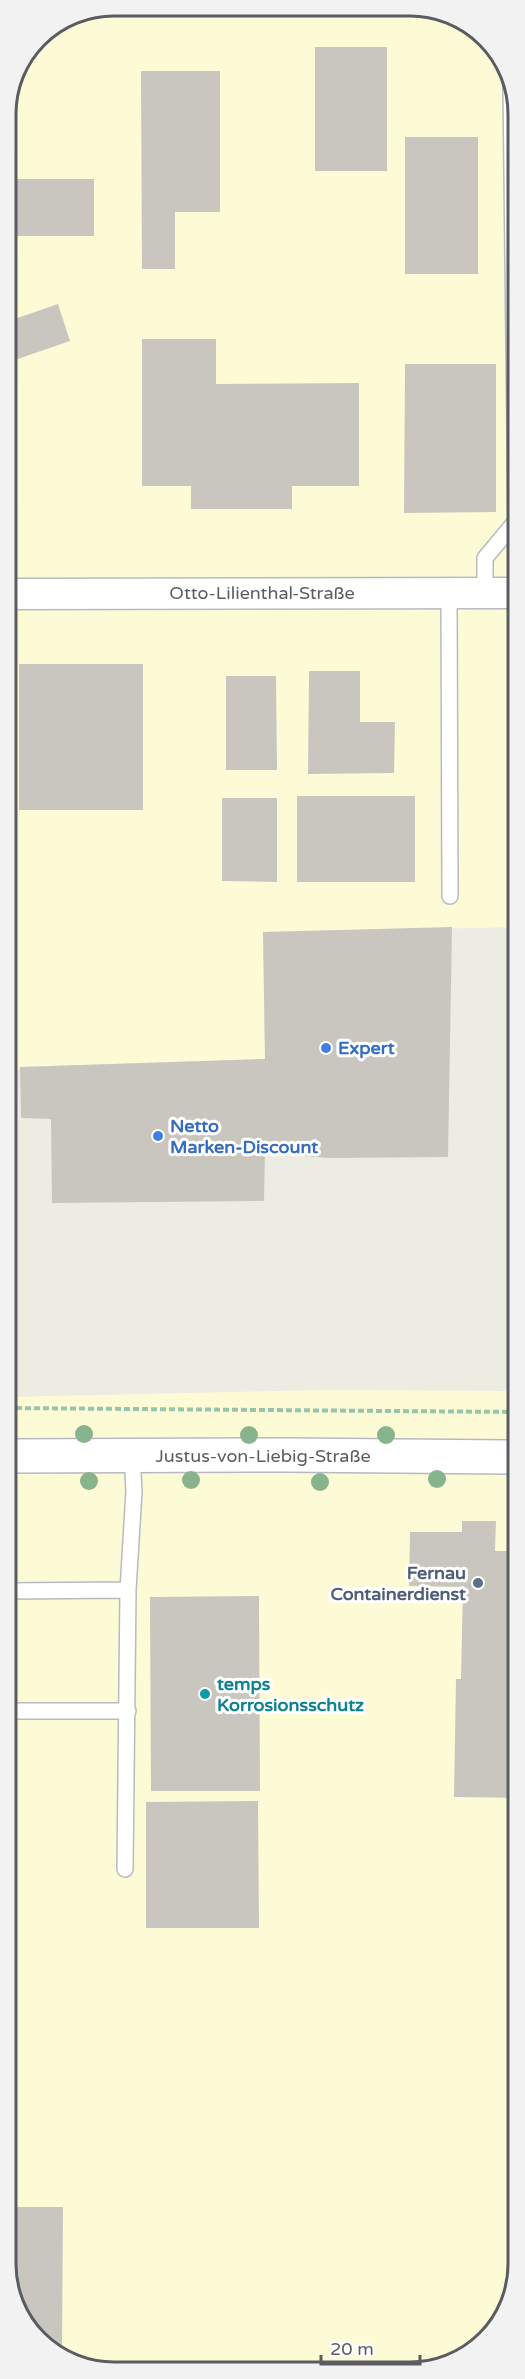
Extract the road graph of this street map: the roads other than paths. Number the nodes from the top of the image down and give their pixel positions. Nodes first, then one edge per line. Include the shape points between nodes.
1 (508, 531) edge
2 (449, 593) junction
3 (486, 593) junction
4 (508, 593) edge
5 (17, 594) edge
6 (450, 896) dead end
7 (16, 1456) edge
8 (132, 1456) junction
9 (508, 1457) edge
10 (128, 1590) junction
11 (16, 1591) edge
12 (16, 1711) edge
13 (128, 1711) junction
14 (125, 1869) dead end

1 - 3 lane via 485,558
2 - 3 street, Otto-Lilienthal-Straße
2 - 5 street, Otto-Lilienthal-Straße
2 - 6 lane
3 - 4 street, Otto-Lilienthal-Straße
7 - 8 main road, Justus-von-Liebig-Straße
8 - 9 main road, Justus-von-Liebig-Straße
8 - 10 lane via 134,1491
10 - 11 lane
10 - 13 lane
12 - 13 lane
13 - 14 lane

